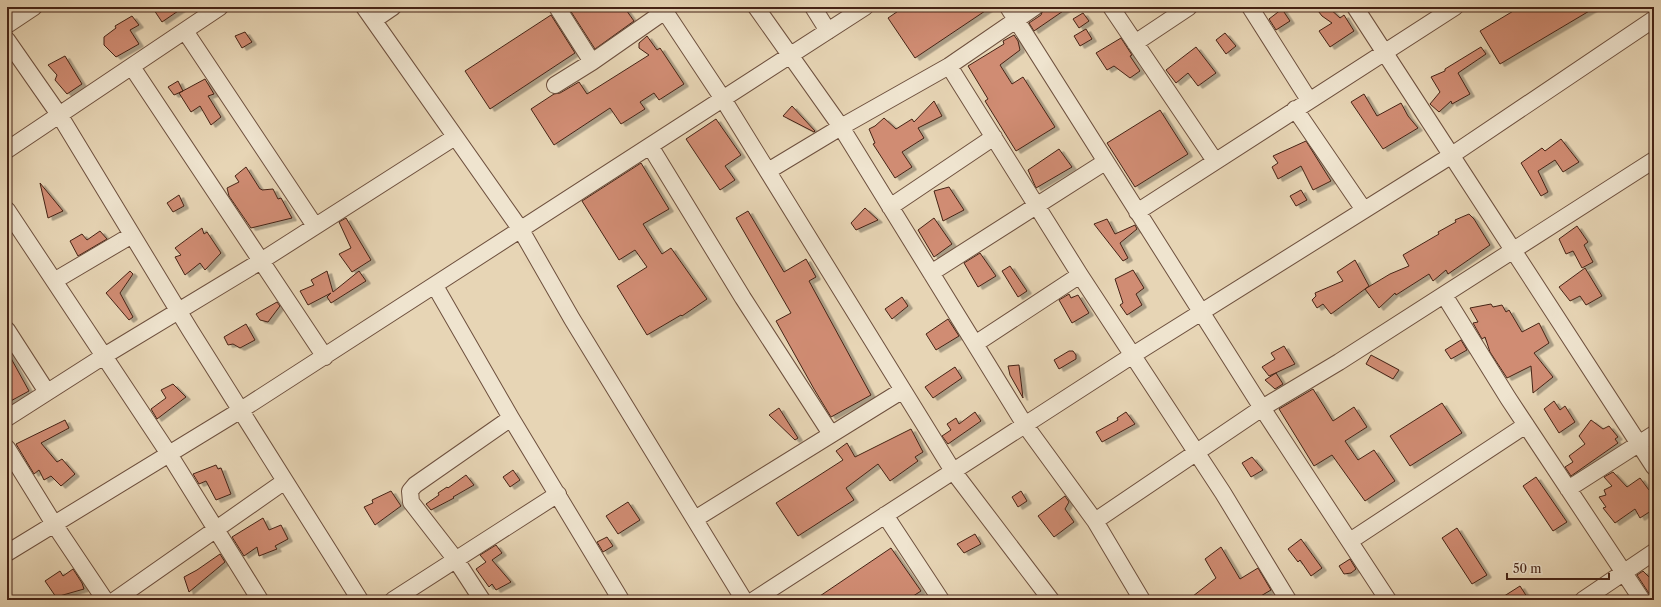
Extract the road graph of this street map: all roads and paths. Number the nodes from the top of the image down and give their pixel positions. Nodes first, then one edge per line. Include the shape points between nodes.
1 (34, 7) edge
2 (220, 7) edge
3 (364, 7) edge
4 (393, 7) edge
5 (558, 7) edge
6 (756, 7) edge
7 (812, 7) edge
8 (865, 7) edge
9 (1035, 7) edge
10 (1111, 7) edge
11 (1189, 7) edge
12 (1355, 7) edge
13 (1455, 7) edge
14 (664, 9) edge
15 (1257, 9) edge
16 (1012, 13) edge
17 (1654, 19) edge
18 (374, 20) junction
19 (7, 25) edge
20 (185, 31) junction
21 (828, 31) junction
22 (7, 40) edge
23 (1135, 43) junction
24 (1384, 53) junction
25 (791, 56) junction
26 (592, 62) junction
27 (949, 66) junction
28 (132, 67) junction
29 (555, 85) dead end
30 (723, 99) junction
31 (1309, 100) junction
32 (1295, 109) junction
33 (60, 116) junction
34 (840, 127) junction
35 (455, 137) junction
36 (994, 137) junction
37 (650, 146) junction
38 (7, 150) edge
39 (1452, 154) junction
40 (1654, 160) edge
41 (1215, 161) junction
42 (1105, 162) junction
43 (768, 172) junction
44 (890, 206) junction
45 (1037, 206) junction
46 (7, 210) edge
47 (1364, 210) junction
48 (1137, 212) junction
49 (316, 226) junction
50 (521, 230) junction
51 (132, 235) junction
52 (1513, 250) junction
53 (261, 261) junction
54 (931, 273) junction
55 (1080, 275) junction
56 (54, 281) junction
57 (435, 286) junction
58 (1444, 295) junction
59 (178, 311) junction
60 (1202, 312) junction
61 (7, 330) edge
62 (975, 344) junction
63 (1133, 355) junction
64 (104, 356) junction
65 (325, 357) junction
66 (903, 390) junction
67 (47, 392) junction
68 (1262, 408) junction
69 (241, 410) junction
70 (7, 418) edge
71 (511, 418) junction
72 (1025, 425) junction
73 (1526, 425) junction
74 (832, 434) junction
75 (1654, 434) edge
76 (1639, 444) junction
77 (7, 448) edge
78 (1197, 452) junction
79 (169, 454) junction
80 (1654, 467) edge
81 (953, 471) junction
82 (285, 481) junction
83 (1568, 489) junction
84 (558, 494) junction
85 (885, 515) junction
86 (695, 519) junction
87 (1095, 521) junction
88 (54, 524) junction
89 (216, 529) junction
90 (1350, 541) junction
91 (1654, 552) edge
92 (7, 553) edge
93 (456, 560) junction
94 (1624, 572) junction
95 (105, 600) edge
96 (115, 600) edge
97 (260, 600) edge
98 (360, 600) edge
99 (393, 600) edge
100 (482, 600) edge
101 (621, 600) edge
102 (744, 600) edge
103 (754, 600) edge
104 (941, 600) edge
105 (1051, 600) edge
106 (1142, 600) edge
107 (1288, 600) edge
108 (1388, 600) edge
109 (1583, 600) edge
110 (1642, 600) edge

1 - 19 street
2 - 20 street
3 - 18 street
4 - 18 street
5 - 26 street
6 - 25 street
7 - 21 street
8 - 21 street
9 - 16 street
10 - 23 street
11 - 23 street
12 - 24 street
13 - 24 street
14 - 26 street
14 - 30 street
15 - 31 street
16 - 27 street
16 - 42 street
17 - 39 street
18 - 35 street
20 - 28 street
20 - 49 street
21 - 25 street
22 - 33 street
23 - 41 street
24 - 31 street
24 - 39 street
25 - 30 street
25 - 34 street
26 - 29 street
27 - 34 street
27 - 36 street
28 - 33 street
28 - 53 street
30 - 37 street
30 - 43 street
31 - 32 street
32 - 41 street
32 - 47 street
33 - 38 street
33 - 51 street
34 - 43 street
34 - 44 street
35 - 49 street
35 - 50 street
36 - 44 street
36 - 45 street
37 - 50 street
37 - 74 street via 743,298
39 - 47 street
39 - 52 street
40 - 52 street
41 - 48 street
42 - 45 street
42 - 48 street
43 - 66 street
44 - 54 street
45 - 54 street
45 - 55 street
46 - 56 street
47 - 60 street
48 - 60 street
49 - 53 street
50 - 57 street
50 - 86 street via 572,319
51 - 56 street
51 - 59 street
52 - 58 street
52 - 76 street
53 - 59 street
53 - 65 street
54 - 62 street
55 - 62 street
55 - 63 street
56 - 64 street
57 - 65 street
57 - 71 street
58 - 68 street
58 - 73 street
59 - 64 street
59 - 69 street
60 - 63 street
60 - 68 street
61 - 67 street
62 - 72 street
63 - 72 street
63 - 78 street
64 - 67 street
64 - 79 street
65 - 69 street
66 - 74 street
66 - 81 street
67 - 70 street
68 - 78 street
68 - 90 street
69 - 79 street
69 - 82 street
71 - 84 street
71 - 93 street via 410,491 411,502
72 - 81 street
72 - 87 street
73 - 83 street
73 - 90 street
74 - 86 street
75 - 76 street
76 - 80 street
76 - 83 street
77 - 88 street
78 - 87 street
78 - 107 street
79 - 88 street
79 - 89 street
81 - 85 street
81 - 105 street
82 - 89 street
82 - 98 street
83 - 94 street
84 - 93 street
84 - 101 street
85 - 103 street
85 - 104 street
86 - 102 street
87 - 106 street
88 - 92 street
88 - 95 street
89 - 96 street
89 - 97 street
90 - 108 street
91 - 94 street
93 - 99 street
93 - 100 street
94 - 109 street
94 - 110 street

